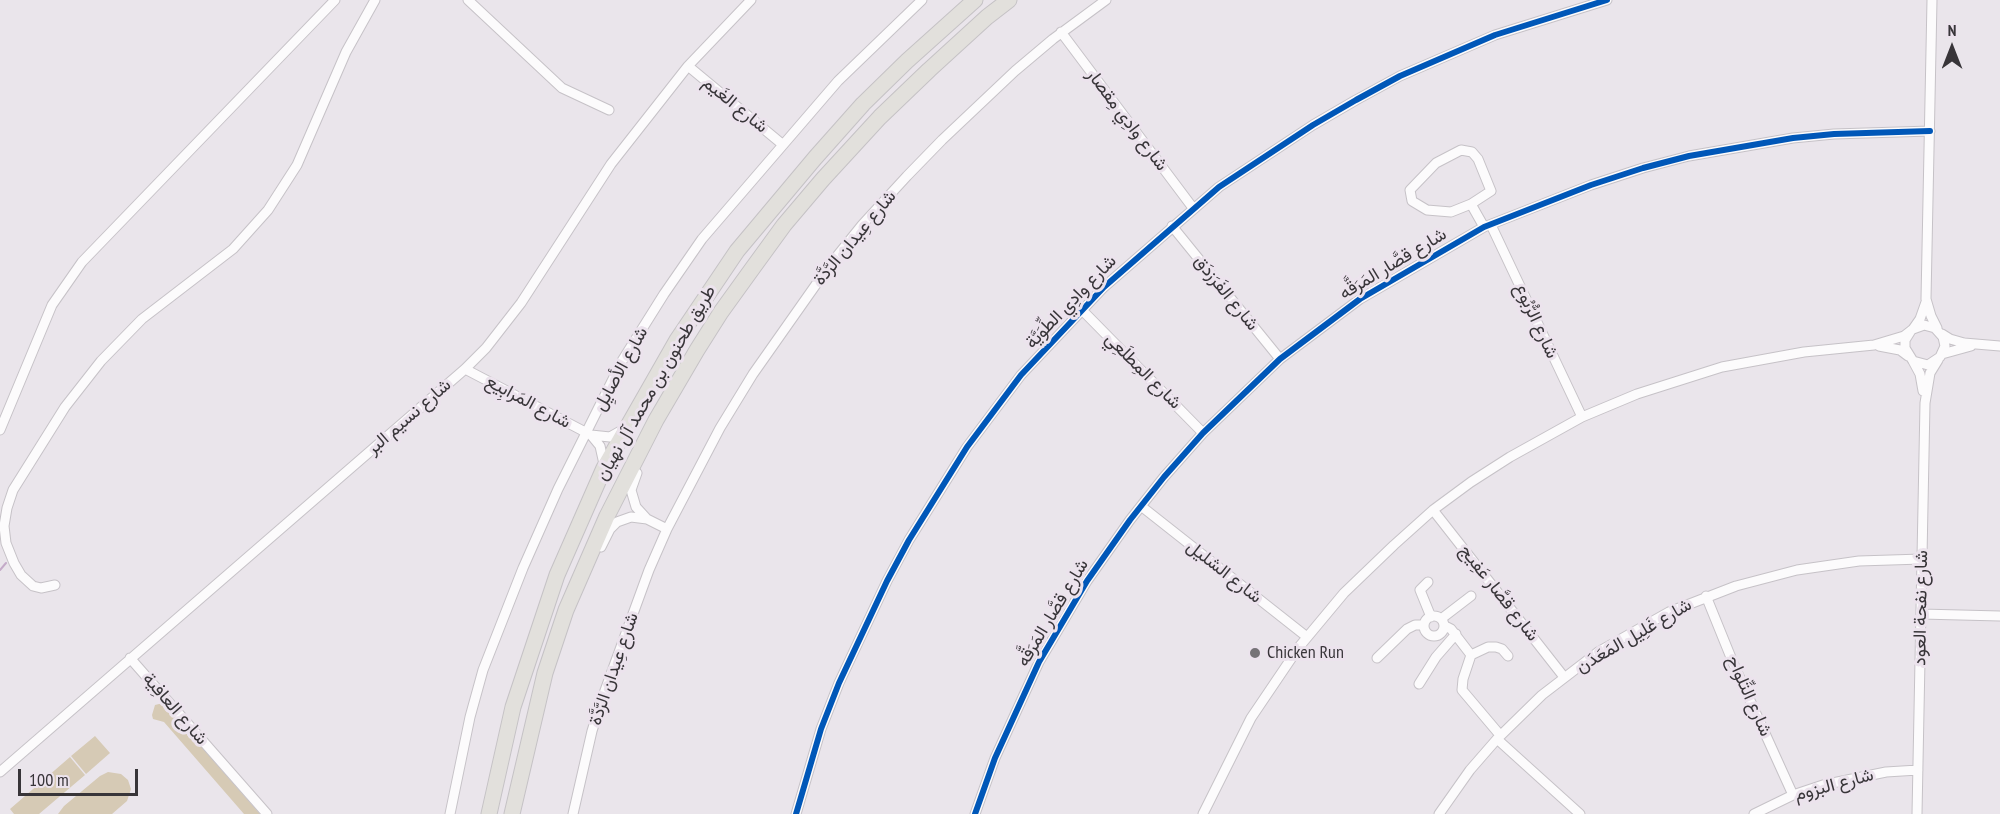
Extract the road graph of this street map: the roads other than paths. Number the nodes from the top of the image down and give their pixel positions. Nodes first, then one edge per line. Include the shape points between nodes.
1 (335, 0) edge
2 (375, 0) edge
3 (468, 0) edge
4 (751, 0) edge
5 (922, 0) edge
6 (975, 0) edge
7 (1009, 0) edge
8 (1106, 0) edge
9 (1607, 0) edge
10 (1932, 0) edge
11 (1061, 32) junction
12 (688, 66) junction
13 (609, 110) dead end
14 (1930, 131) junction
15 (782, 144) junction
16 (1471, 204) junction
17 (1193, 208) junction
18 (1172, 226) junction
19 (1487, 226) junction
20 (1926, 299) junction
21 (1082, 310) junction
22 (1911, 330) junction
23 (1940, 332) junction
24 (1874, 345) junction
25 (1973, 345) junction
26 (2000, 346) edge
27 (1940, 357) junction
28 (1280, 359) junction
29 (1911, 359) junction
30 (465, 369) junction
31 (1925, 403) junction
32 (1582, 417) junction
33 (656, 420) junction
34 (626, 427) junction
35 (0, 430) edge
36 (1203, 433) junction
37 (588, 434) junction
38 (604, 468) junction
39 (1141, 506) junction
40 (1433, 510) junction
41 (647, 519) junction
42 (667, 529) junction
43 (1922, 559) junction
44 (1428, 582) dead end
45 (55, 585) dead end
46 (1471, 596) dead end
47 (1706, 597) junction
48 (566, 610) junction
49 (1921, 614) junction
50 (2000, 616) edge
51 (1439, 620) junction
52 (1423, 625) junction
53 (1456, 634) junction
54 (1307, 637) junction
55 (1472, 655) junction
56 (1508, 656) dead end
57 (130, 658) junction
58 (1377, 658) dead end
59 (1564, 677) junction
60 (1419, 684) dead end
61 (1499, 737) junction
62 (1918, 770) junction
63 (0, 772) edge
64 (1793, 795) junction
65 (267, 814) edge
66 (450, 814) edge
67 (489, 814) edge
68 (512, 814) edge
69 (573, 814) edge
70 (796, 814) edge
71 (975, 814) edge
72 (1203, 814) edge
73 (1439, 814) edge
74 (1580, 814) edge
75 (1754, 814) edge
76 (1917, 814) edge

1 - 35 street via 82,262 52,305
2 - 45 street via 342,61 297,165 268,210 233,249 142,319 101,361 65,408 13,490 4,526 14,563 33,586
3 - 13 street via 562,87
4 - 12 street, شارع نسيم البر
5 - 15 street, شارع الأصايِل via 845,74
6 - 34 main road, طريق طحنون بن محمد آل نهيان via 863,104 737,251 677,340
7 - 33 main road, طريق طحنون بن محمد آل نهيان via 880,117 784,225 721,312
8 - 11 street, شارع عِيدان الرَّدَّة
9 - 17 street, شارع وادِي الطِّوَيَّة via 1495,35 1400,76 1313,125
10 - 14 street
11 - 17 street, شارع وادِي مِقصار
11 - 42 street, شارع عِيدان الرَّدَّة via 942,140 829,266 753,374
12 - 15 street, شارع الغَيم
12 - 30 street, شارع نسيم البر via 611,164 505,326
14 - 19 street, شارع قصَّار المَرَقَّه via 1793,138 1689,156 1591,185
14 - 20 street
15 - 37 street, شارع الأصايِل via 702,240 664,294 622,361
16 - 16 street via 1491,191 1472,152 1461,150 1436,163 1410,190 1413,201 1427,210 1451,212
16 - 19 street, شارع الرُّبُوع
17 - 18 street, شارع وادِي الطِّوَيَّة
18 - 21 street, شارع وادِي الطِّوَيَّة
18 - 28 street, شارع الفَرَزدَق
19 - 28 street, شارع قصَّار المَرَقَّه via 1360,299
19 - 32 street, شارع الرُّبُوع
20 - 22 street via 1920,319
20 - 23 street
21 - 36 street, شارع المِطلَعِي
21 - 70 street, شارع وادِي الطِّوَيَّة via 1008,393 968,447 909,540 839,683
22 - 23 street via 1924,325
22 - 24 street via 1897,339
22 - 29 street via 1905,344
23 - 25 street
23 - 27 street via 1945,346
24 - 29 street via 1893,348
24 - 32 street via 1804,352 1722,367 1637,394
25 - 26 street
25 - 27 street
27 - 29 street via 1928,365
27 - 31 street, شارع نفحة العود via 1930,373
28 - 36 street, شارع قصَّار المَرَقَّه
29 - 31 street, شارع نفحة العود via 1920,374
30 - 37 street, شارع المَرابِيع
30 - 57 street, شارع نسيم البر
31 - 43 street, شارع نفحة العود
32 - 40 street via 1510,457
33 - 41 street via 631,490 636,507
33 - 48 main road, طريق طحنون بن محمد آل نهيان via 607,516
34 - 37 street, شارع المَرابِيع via 610,437
34 - 38 main road, طريق طحنون بن محمد آل نهيان
36 - 39 street, شارع قصَّار المَرَقَّه
37 - 38 street, شارع المَرابِيع via 603,453
37 - 66 street, شارع الأصايِل via 558,489 483,670
38 - 67 main road, طريق طحنون بن محمد آل نهيان via 557,574 536,633 513,707
39 - 54 street, شارع الشليل
39 - 71 street, شارع قصَّار المَرَقَّه via 1087,581 1039,662 994,758
40 - 54 street via 1344,593
40 - 59 street, شارع قصَّار عَفِيج
41 - 42 street
41 - 48 street via 631,517 614,525
42 - 69 street, شارع عِيدان الرَّدَّة via 603,696
43 - 47 street, شارع غَلِيل المَعَدَن via 1807,568
43 - 49 street, شارع نفحة العود
44 - 51 street via 1420,590
46 - 51 street
47 - 59 street, شارع غَلِيل المَعَدَن via 1598,652
47 - 64 street, شارع التِّلواح
48 - 68 main road, طريق طحنون بن محمد آل نهيان via 545,673
49 - 50 street
49 - 62 street, شارع نفحة العود
51 - 52 street via 1426,620
51 - 52 street via 1442,632 1437,636 1427,633
51 - 53 street
52 - 58 street via 1407,629
53 - 55 street
53 - 60 street
54 - 72 street via 1251,718
55 - 56 street via 1496,647
55 - 61 street via 1462,690
57 - 63 street, شارع نسيم البر
57 - 65 street, شارع العافِية
59 - 61 street, شارع غَلِيل المَعَدَن
61 - 73 street, شارع غَلِيل المَعَدَن
61 - 74 street
62 - 64 street, شارع البزوم via 1854,777
62 - 76 street, شارع نفحة العود
64 - 75 street, شارع البزوم

